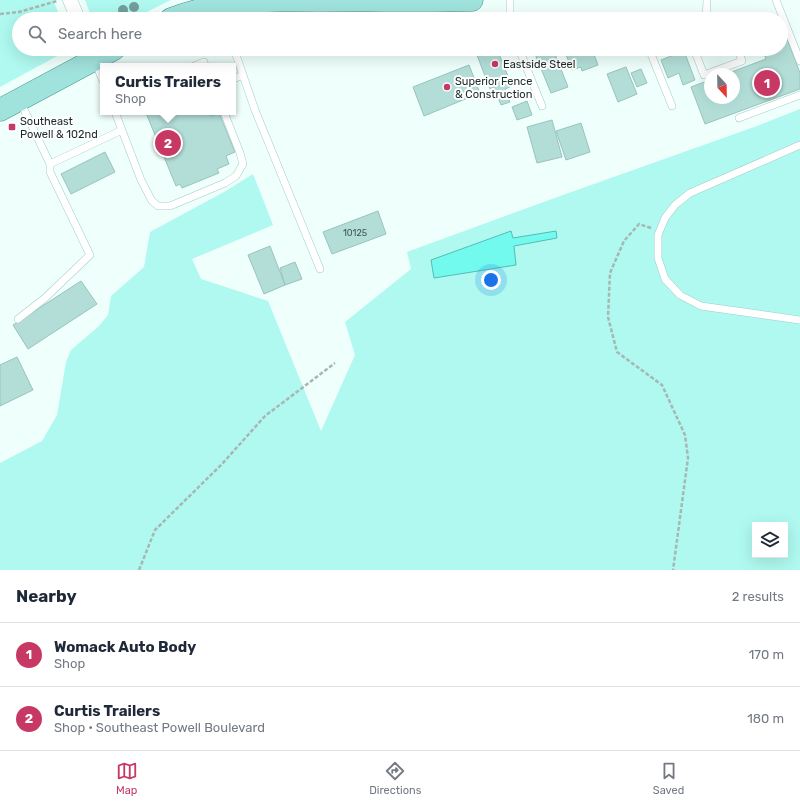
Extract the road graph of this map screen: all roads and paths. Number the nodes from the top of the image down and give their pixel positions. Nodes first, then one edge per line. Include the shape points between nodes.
1 (59, 0) edge
2 (70, 0) edge
3 (472, 0) edge
4 (510, 0) edge
5 (707, 0) edge
6 (776, 0) edge
7 (19, 12) edge
8 (75, 12) edge
9 (191, 12) edge
10 (510, 12) edge
11 (706, 12) edge
12 (781, 12) edge
13 (12, 13) edge
14 (0, 14) edge
15 (788, 30) edge
16 (89, 56) edge
17 (93, 56) edge
18 (236, 56) edge
19 (522, 56) edge
20 (652, 56) edge
21 (697, 56) edge
22 (740, 56) edge
23 (800, 61) edge
24 (100, 73) edge
25 (243, 75) junction
26 (236, 78) edge
27 (800, 96) edge
28 (19, 100) junction
29 (542, 106) dead end
30 (672, 106) dead end
31 (0, 110) edge
32 (116, 115) edge
33 (225, 115) edge
34 (739, 118) dead end
35 (122, 130) junction
36 (800, 145) edge
37 (50, 164) junction
38 (660, 231) junction
39 (320, 269) dead end
40 (18, 318) dead end
41 (800, 320) edge
42 (335, 363) dead end
43 (139, 570) edge
44 (673, 570) edge

1 - 7 path
2 - 8 street
3 - 9 main road via 268,0 234,2 213,9
4 - 10 lane
5 - 11 lane
6 - 12 lane
13 - 14 path
15 - 23 lane
16 - 28 main road
17 - 24 lane
18 - 25 lane
19 - 29 lane
20 - 30 lane
21 - 22 lane via 704,75 742,61
25 - 26 lane
25 - 39 lane
27 - 34 lane
28 - 31 main road
28 - 37 lane
32 - 35 lane
33 - 35 lane via 243,164 236,176 225,184 170,206 158,206 152,200 141,180
35 - 37 lane
36 - 38 lane via 690,193 675,205 665,218
37 - 40 lane via 50,172 90,255 45,298
38 - 41 lane via 658,258 665,279 680,295 701,306
38 - 44 path via 639,224 624,241 610,273 608,317 617,352 662,385 685,435 688,458
42 - 43 path via 265,416 222,464 155,530

